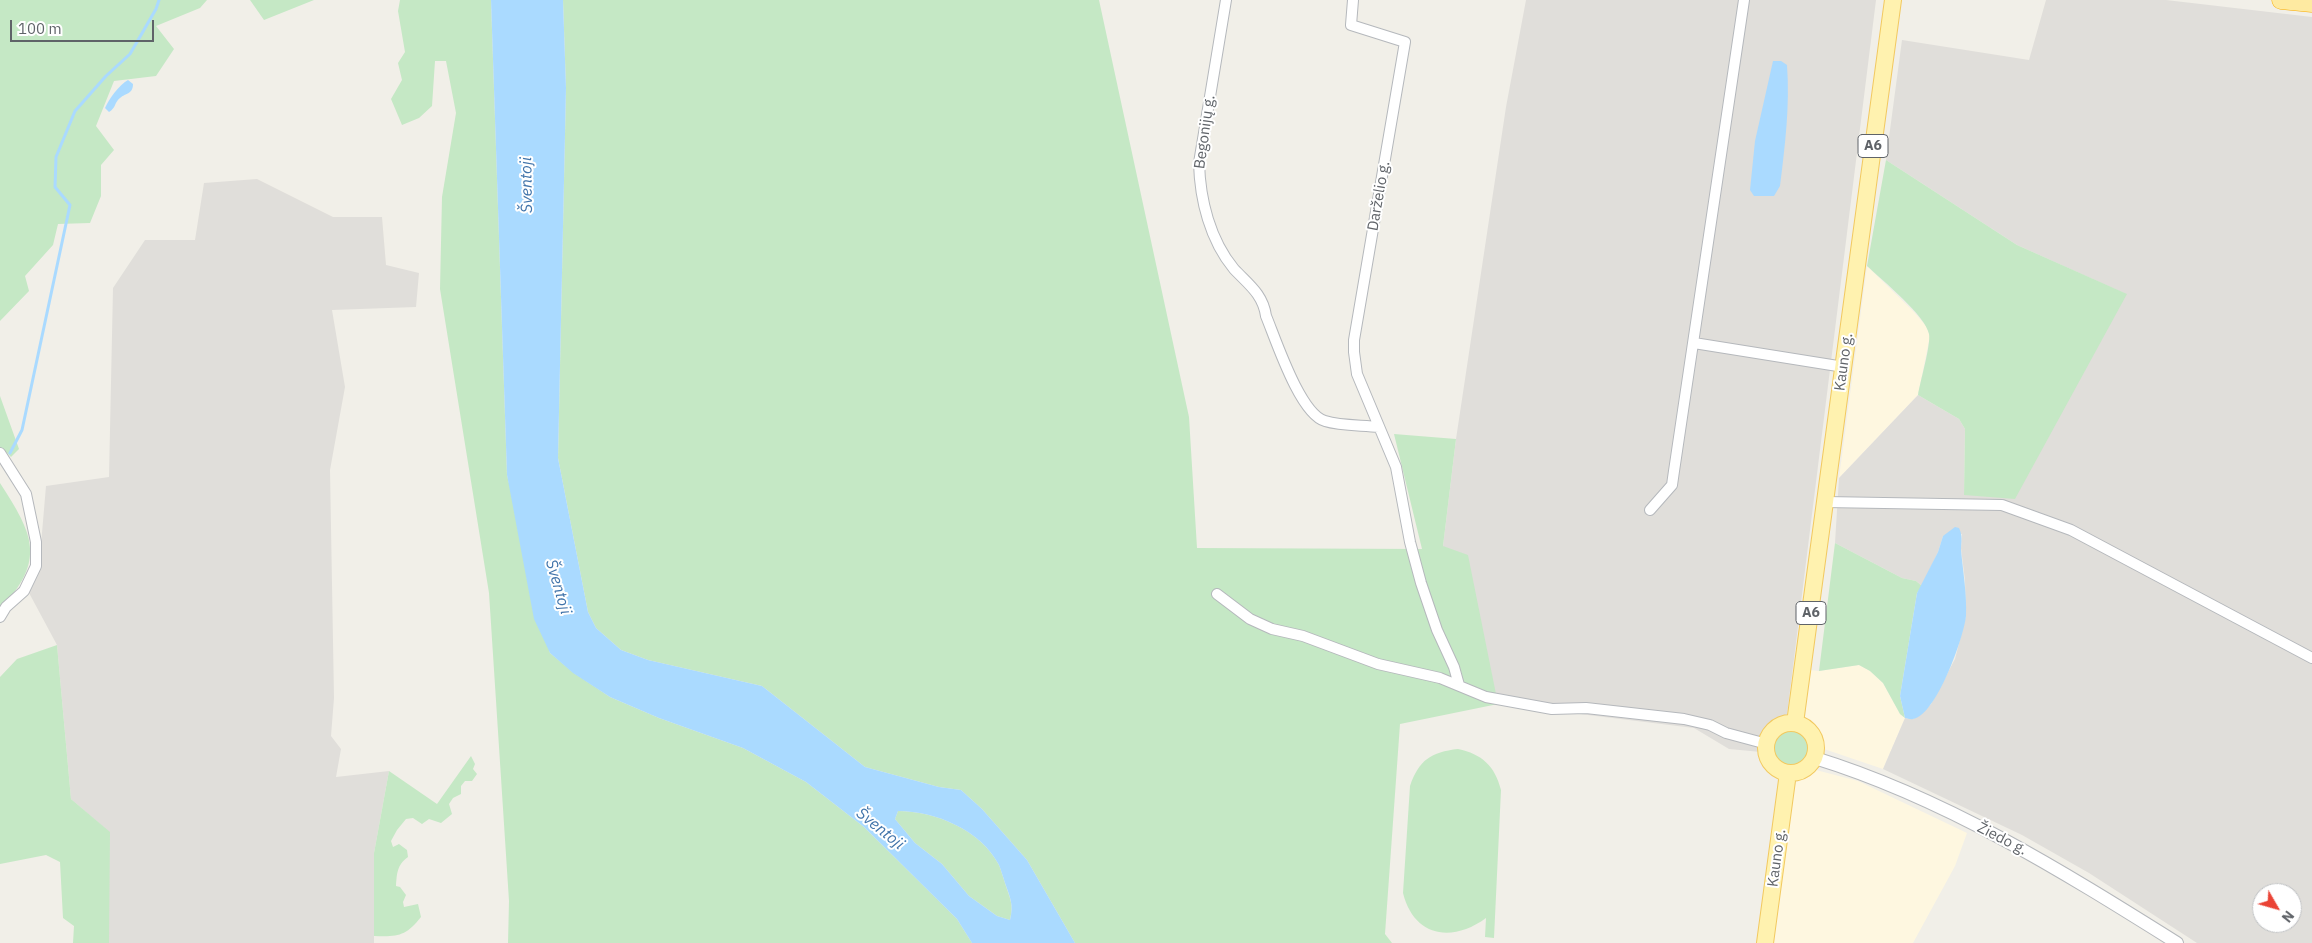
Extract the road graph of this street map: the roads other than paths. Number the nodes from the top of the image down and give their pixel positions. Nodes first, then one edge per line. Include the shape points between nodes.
1 (1226, 0) edge
2 (1353, 0) edge
3 (1744, 0) edge
4 (1893, 0) edge
5 (2281, 0) edge
6 (2312, 3) edge
7 (1694, 343) junction
8 (1844, 367) junction
9 (1379, 427) junction
10 (0, 454) edge
11 (1825, 502) junction
12 (1650, 510) dead end
13 (1217, 594) dead end
14 (0, 617) edge
15 (2312, 658) edge
16 (1459, 685) junction
17 (1795, 723) junction
18 (1767, 744) junction
19 (1815, 758) junction
20 (1788, 773) junction
21 (1765, 943) edge
22 (2177, 943) edge

1 - 9 street, Begonijų g. via 1199,164 1205,213 1223,252 1250,283 1264,307 1291,376 1310,411 1326,422
2 - 9 street, Darželio g. via 1350,25 1404,42 1354,340 1358,374
3 - 7 street
4 - 8 main road, Kauno g. / A6
5 - 6 highway
7 - 8 street
7 - 12 street via 1672,485
8 - 11 main road, Kauno g. / A6
9 - 16 street via 1396,467 1420,583
10 - 14 street via 26,494 36,542 36,566 24,591
11 - 15 street via 2002,505 2071,530
11 - 17 main road, Kauno g. / A6
13 - 16 street via 1250,619 1272,629 1303,636 1378,664
16 - 18 street via 1486,697 1552,708 1586,708 1684,719
17 - 18 main road via 1779,726
17 - 19 main road via 1806,727 1813,736
18 - 20 main road via 1767,755 1773,765
19 - 20 main road via 1804,770
19 - 22 street, Žiedo g. via 1876,778 2014,844 2059,868
20 - 21 main road, Kauno g.

